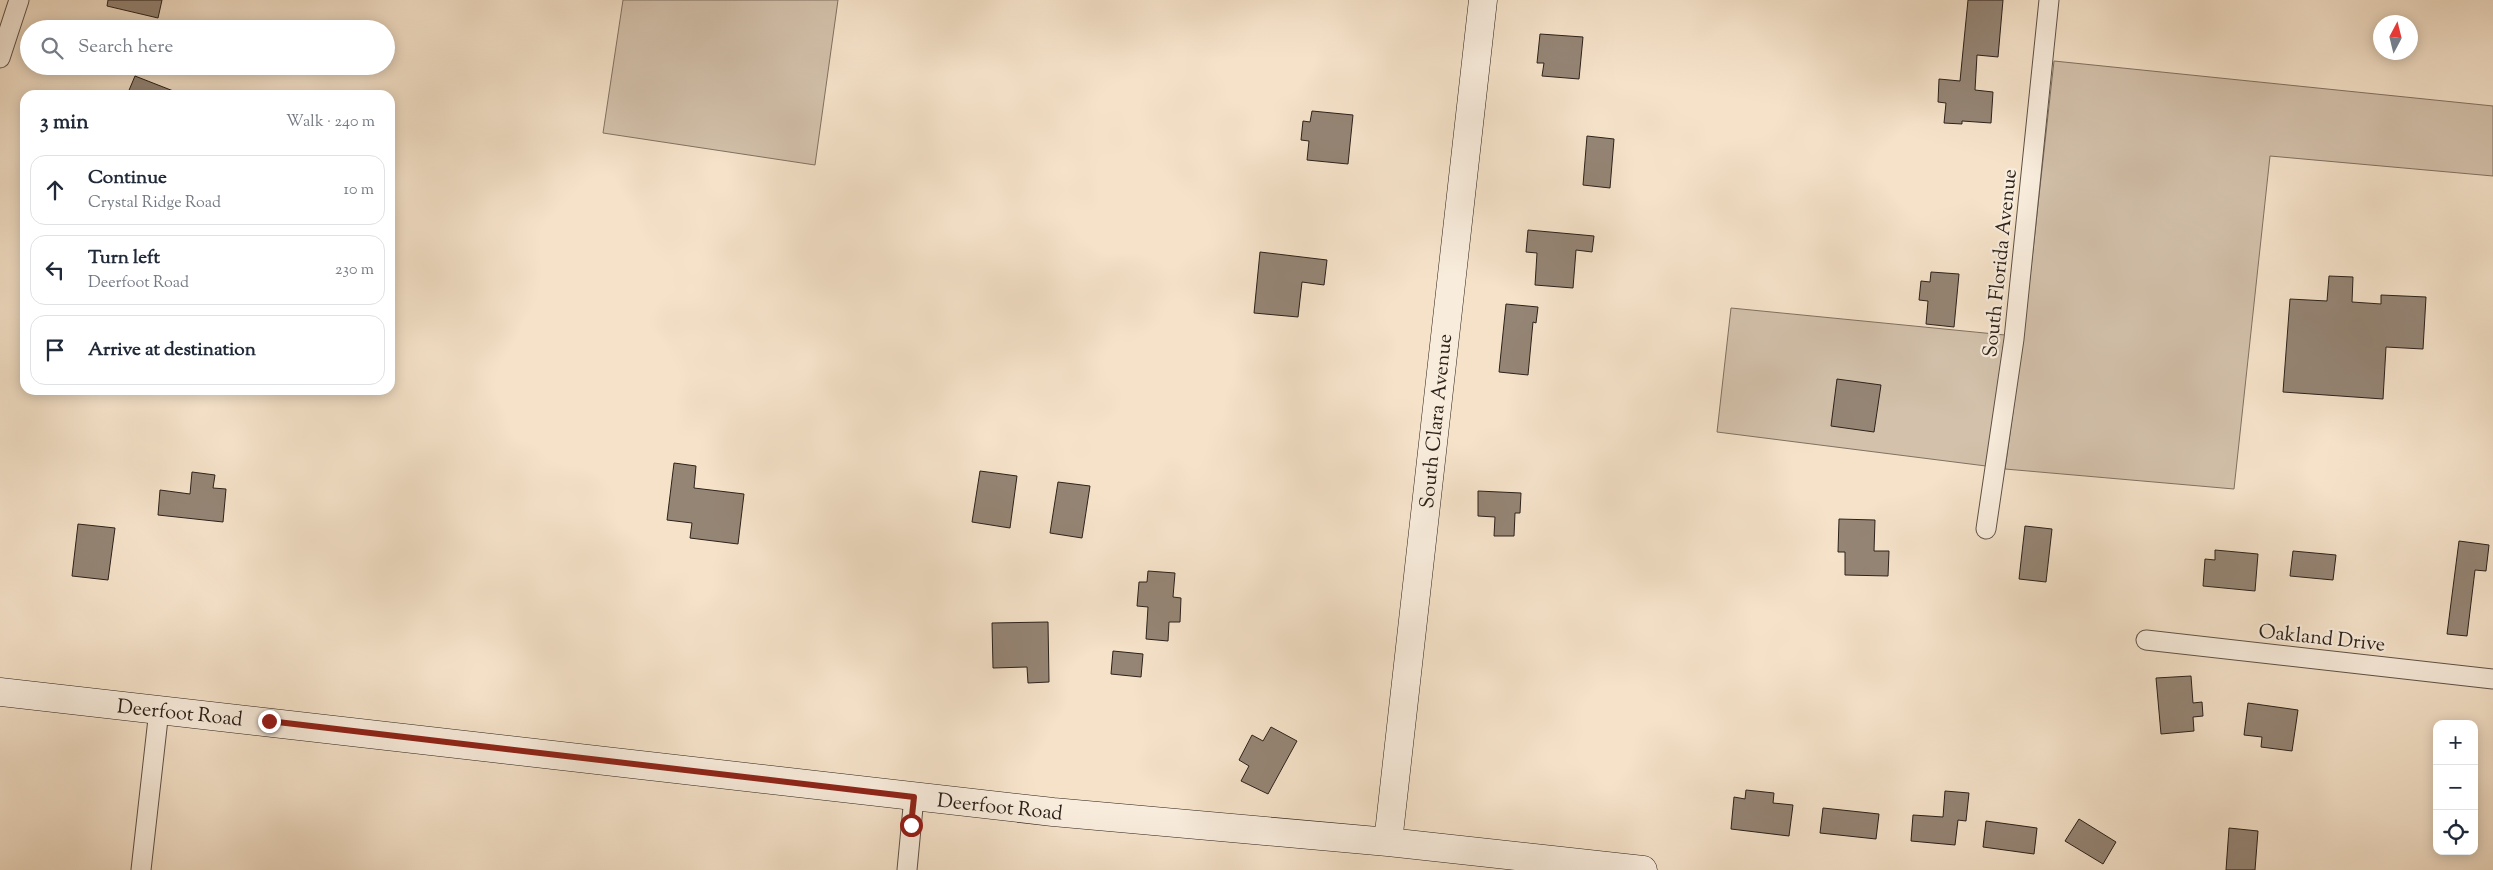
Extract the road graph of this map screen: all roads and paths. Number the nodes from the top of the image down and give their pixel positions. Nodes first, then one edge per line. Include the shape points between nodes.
1 (19, 0) edge
2 (1483, 0) edge
3 (2049, 0) edge
4 (0, 58) edge
5 (1986, 529) dead end
6 (2146, 640) dead end
7 (2493, 679) edge
8 (0, 692) edge
9 (159, 710) junction
10 (914, 797) junction
11 (1388, 842) junction
12 (141, 870) edge
13 (907, 870) edge
14 (1643, 870) edge

1 - 4 street
2 - 11 street, South Clara Avenue
3 - 5 street, South Florida Avenue via 2014,338
6 - 7 street, Oakland Drive
8 - 9 street, Deerfoot Road
9 - 10 street, Deerfoot Road
9 - 12 street
10 - 11 street, Deerfoot Road
10 - 13 street
11 - 14 street, Deerfoot Road

